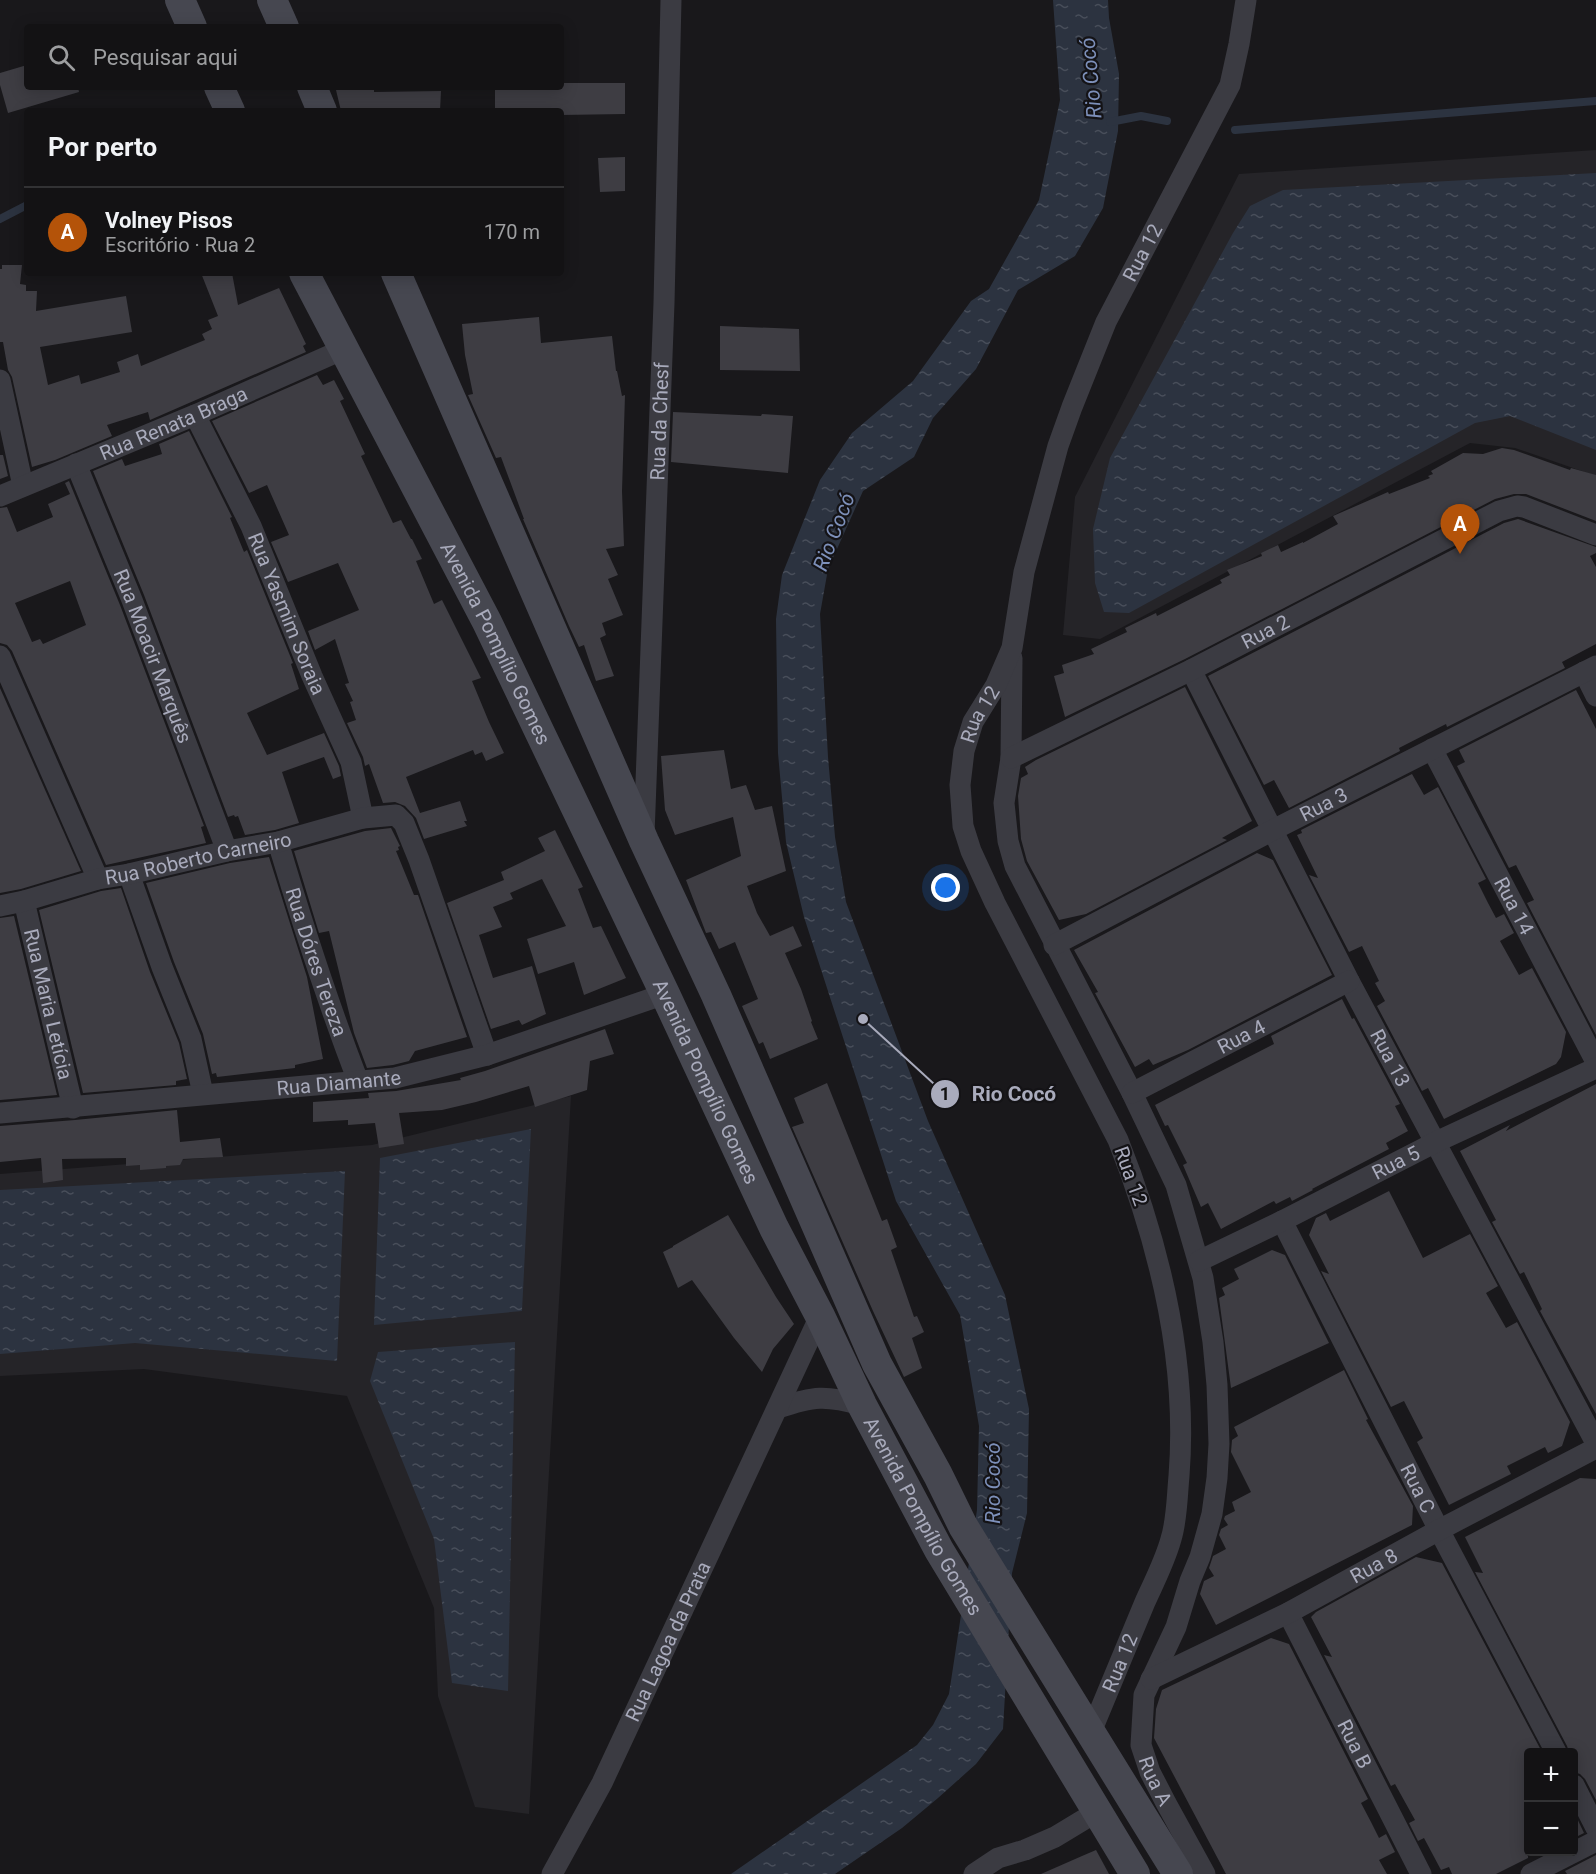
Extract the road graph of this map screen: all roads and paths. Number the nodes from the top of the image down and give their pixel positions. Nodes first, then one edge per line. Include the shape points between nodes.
1 (180, 0) edge
2 (272, 0) edge
3 (671, 0) edge
4 (1246, 0) edge
5 (191, 24) edge
6 (283, 24) edge
7 (220, 90) edge
8 (313, 90) edge
9 (229, 108) edge
10 (321, 108) edge
11 (306, 276) edge
12 (397, 276) edge
13 (344, 349) junction
14 (0, 380) edge
15 (195, 415) junction
16 (76, 464) junction
17 (23, 486) junction
18 (0, 496) edge
19 (1596, 535) edge
20 (1012, 648) junction
21 (0, 657) edge
22 (1590, 669) edge
23 (1191, 670) junction
24 (1596, 696) edge
25 (1432, 749) junction
26 (1011, 758) junction
27 (363, 818) junction
28 (1273, 830) junction
29 (644, 841) junction
30 (278, 842) junction
31 (227, 851) junction
32 (129, 874) junction
33 (98, 879) junction
34 (24, 902) junction
35 (0, 906) edge
36 (1054, 945) junction
37 (1349, 981) junction
38 (665, 994) junction
39 (487, 1055) junction
40 (1596, 1062) edge
41 (1596, 1068) edge
42 (358, 1081) junction
43 (1132, 1093) junction
44 (203, 1094) junction
45 (73, 1108) junction
46 (0, 1113) edge
47 (1436, 1142) junction
48 (1282, 1221) junction
49 (1199, 1261) junction
50 (820, 1316) junction
51 (862, 1405) junction
52 (778, 1408) junction
53 (1596, 1443) edge
54 (1596, 1448) edge
55 (1439, 1530) junction
56 (1288, 1613) junction
57 (1151, 1679) junction
58 (1086, 1724) junction
59 (1554, 1748) edge
60 (1578, 1793) edge
61 (1098, 1811) junction
62 (1596, 1828) edge
63 (1596, 1841) edge
64 (552, 1874) edge
65 (974, 1874) edge
66 (1135, 1874) edge
67 (1178, 1874) edge
68 (1205, 1874) edge
69 (1421, 1874) edge
70 (1532, 1874) edge

1 - 5 main road
2 - 6 main road
3 - 29 street, Rua da Chesf
4 - 20 street, Rua 12 via 1230,85 1106,322 1058,446 1024,572
7 - 9 main road
8 - 10 main road
11 - 13 main road, Avenida Pompílio Gomes
12 - 29 main road, Avenida Pompílio Gomes
13 - 15 street, Rua Renata Braga
13 - 38 main road, Avenida Pompílio Gomes via 487,622
14 - 17 street
15 - 16 street, Rua Renata Braga
15 - 27 street, Rua Yasmim Soraia via 251,526 351,762
16 - 17 street, Rua Renata Braga
16 - 31 street, Rua Moacir Marquês
17 - 18 street, Rua Renata Braga
19 - 23 street, Rua 2 via 1517,506 1498,511
20 - 26 street, Rua 12
20 - 58 street, Rua 12 via 996,686 973,722 964,751 960,785 963,825 995,903 1113,1130 1134,1181 1162,1280 1181,1412 1172,1538
21 - 33 street
22 - 24 street
22 - 25 street, Rua 3
23 - 26 street, Rua 2
23 - 28 street, Rua 13
25 - 28 street, Rua 3
25 - 40 street, Rua 14
26 - 36 street, Rua 12 via 1004,802 1008,841 1015,866
27 - 30 street, Rua Roberto Carneiro
27 - 39 street, Rua Roberto Carneiro via 396,814 404,823
28 - 36 street, Rua 3
28 - 37 street, Rua 13
29 - 58 main road, Avenida Pompílio Gomes via 716,995 877,1364 963,1526
30 - 31 street, Rua Roberto Carneiro
30 - 42 street, Rua Dóres Tereza
31 - 32 street, Rua Roberto Carneiro
32 - 33 street, Rua Roberto Carneiro
32 - 44 street via 191,1039
33 - 34 street, Rua Roberto Carneiro
34 - 35 street, Rua Roberto Carneiro
34 - 45 street, Rua Maria Letícia
36 - 43 street, Rua 12
37 - 43 street, Rua 4
37 - 47 street, Rua 13
38 - 39 street, Rua Diamante
38 - 50 main road, Avenida Pompílio Gomes via 774,1228
39 - 42 street, Rua Diamante via 395,1078
41 - 47 street, Rua 5
42 - 44 street, Rua Diamante
43 - 49 street, Rua 12 via 1176,1185
44 - 45 street, Rua Diamante
45 - 46 street, Rua Diamante
47 - 48 street, Rua 5
47 - 53 street, Rua 13
48 - 49 street, Rua 5
48 - 55 street, Rua C
49 - 57 street, Rua 12 via 1217,1385 1217,1478 1200,1557 1176,1627
50 - 51 main road, Avenida Pompílio Gomes
50 - 52 street, Rua Lagoa da Prata
51 - 52 street via 824,1398
51 - 61 main road, Avenida Pompílio Gomes via 939,1550
52 - 64 street, Rua Lagoa da Prata via 602,1783
54 - 55 street, Rua 8
55 - 56 street, Rua 8
55 - 59 street, Rua C
56 - 57 street, Rua 8
56 - 69 street, Rua B
57 - 68 street, Rua A via 1144,1695 1141,1745 1155,1782
58 - 67 main road, Avenida Pompílio Gomes
60 - 62 street
61 - 65 street via 1055,1836 998,1858
61 - 66 main road, Avenida Pompílio Gomes
63 - 70 street

